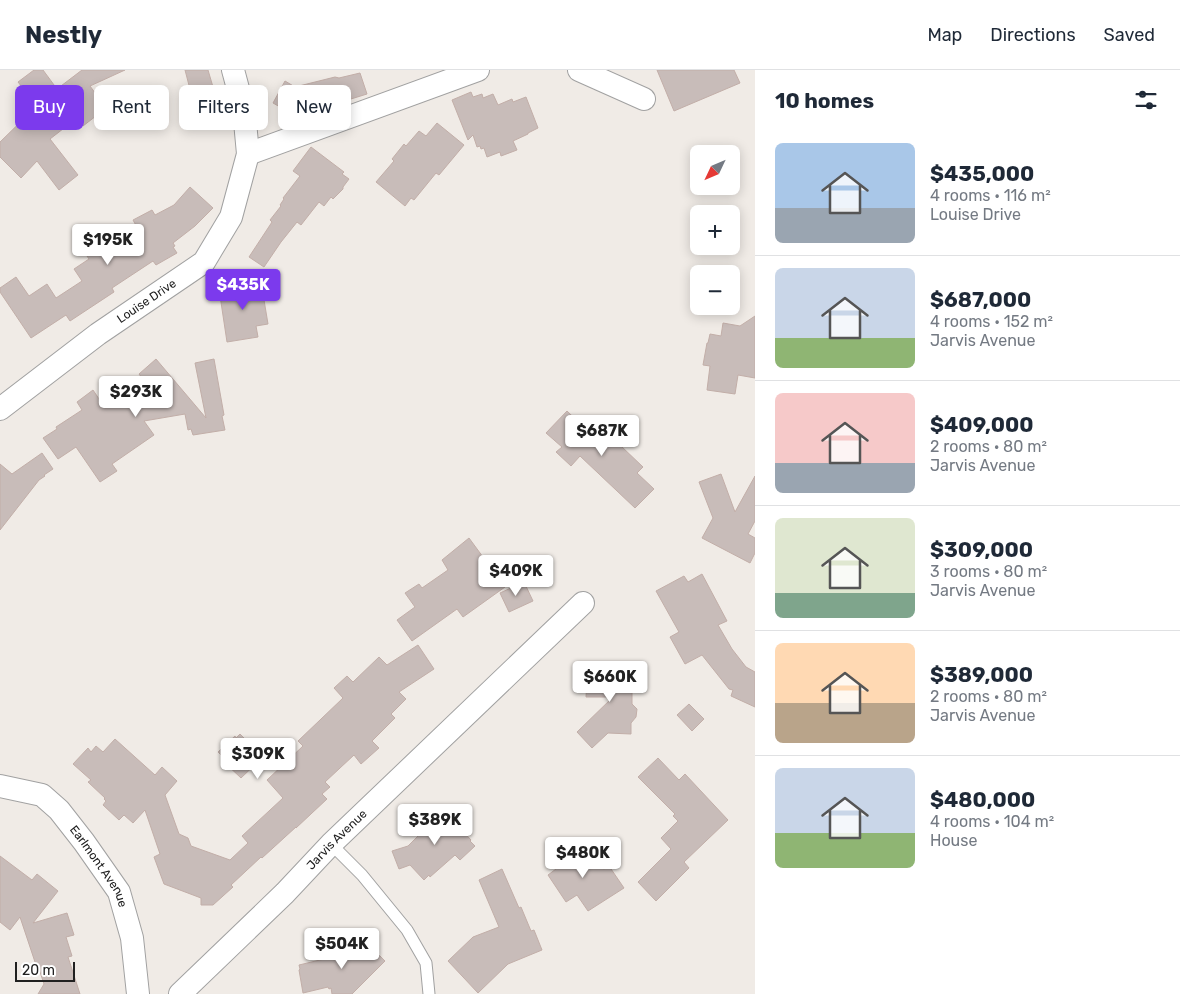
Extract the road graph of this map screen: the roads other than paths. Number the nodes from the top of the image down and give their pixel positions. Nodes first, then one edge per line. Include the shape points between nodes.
1 (234, 70) edge
2 (478, 70) edge
3 (592, 72) edge
4 (644, 99) dead end
5 (248, 154) junction
6 (0, 409) edge
7 (583, 604) dead end
8 (0, 786) edge
9 (332, 844) junction
10 (138, 994) edge
11 (180, 994) edge
12 (428, 994) edge

1 - 5 street, Louise Drive via 244,111
2 - 5 street
3 - 4 street
5 - 6 street, Louise Drive via 231,217 204,262 98,334
7 - 9 street, Jarvis Avenue
8 - 10 street, Earlmont Avenue via 42,794 59,810 119,892 132,938
9 - 11 street, Jarvis Avenue
9 - 12 lane via 407,930 426,963

